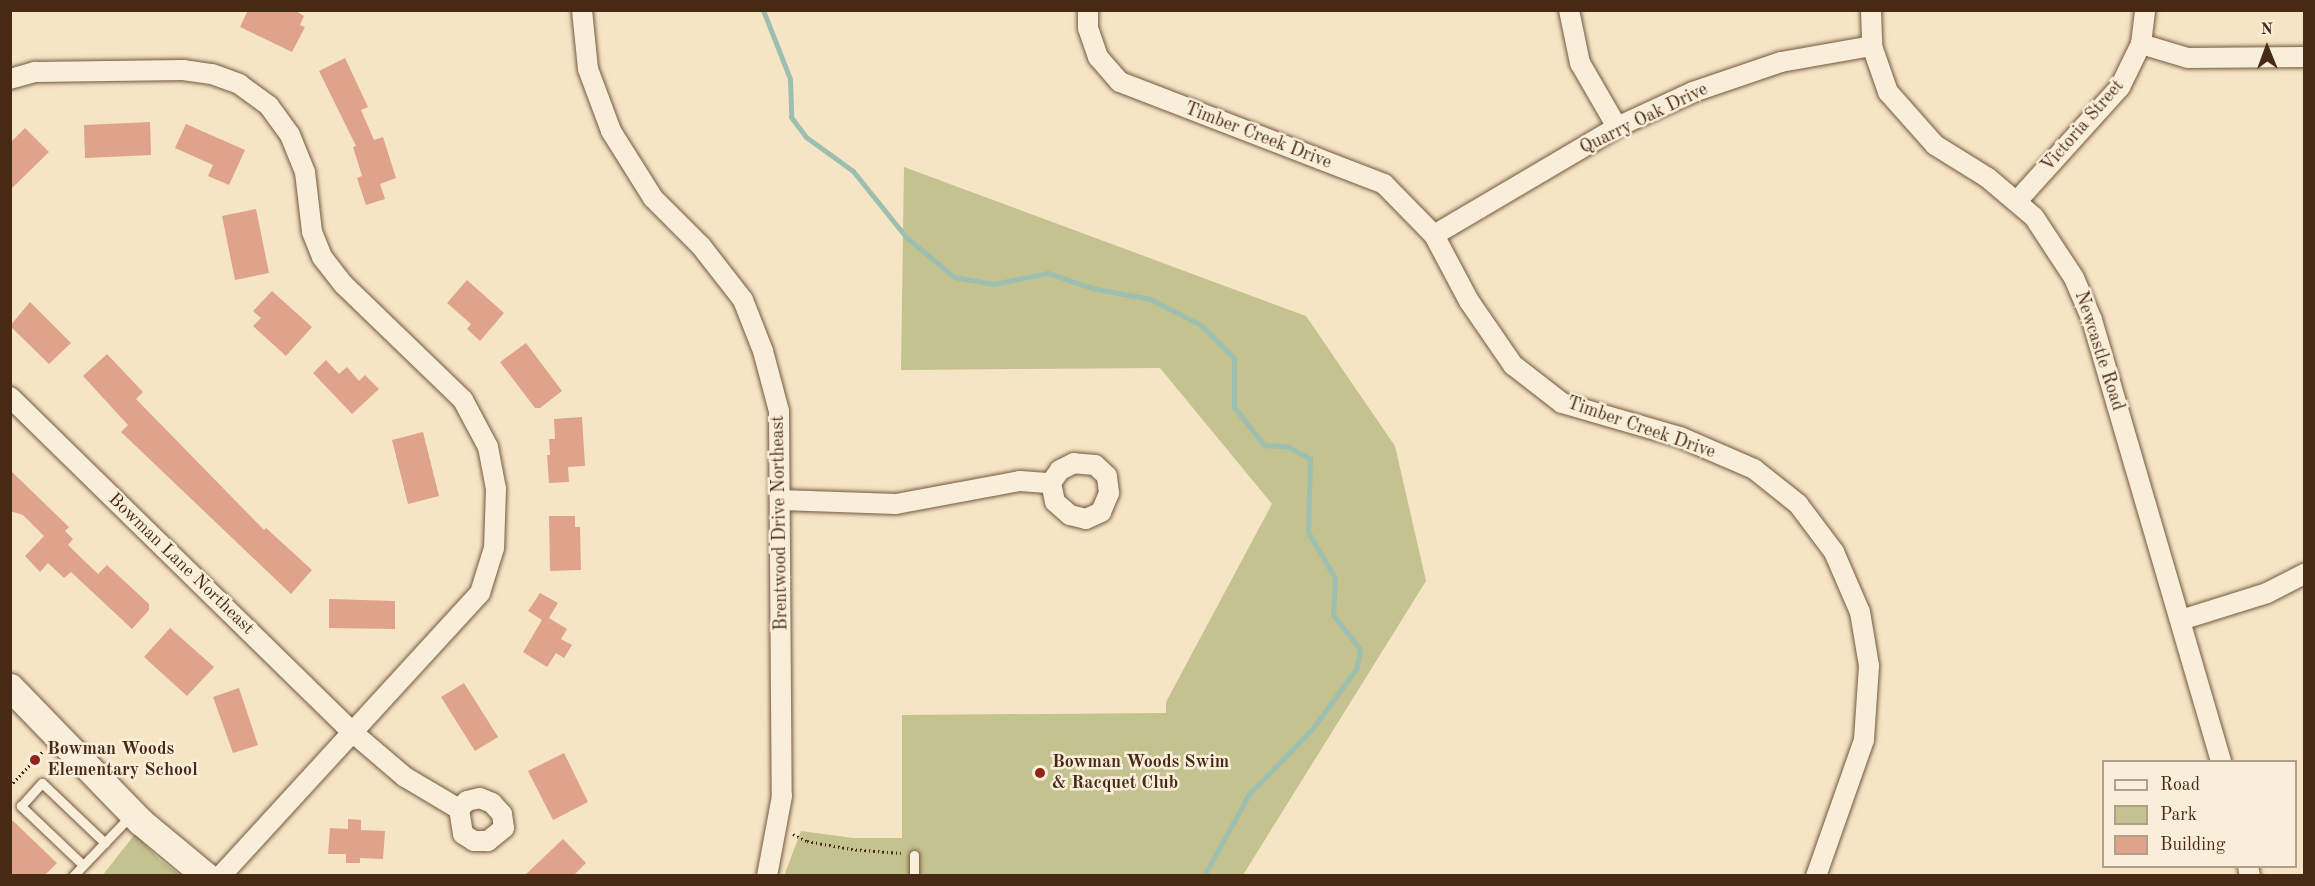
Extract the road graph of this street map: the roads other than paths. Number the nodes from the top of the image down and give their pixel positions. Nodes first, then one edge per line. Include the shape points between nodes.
1 (582, 10) edge
2 (1088, 10) edge
3 (1569, 10) edge
4 (1872, 10) edge
5 (2145, 10) edge
6 (2141, 44) junction
7 (1872, 46) junction
8 (2304, 57) edge
9 (10, 79) edge
10 (1617, 127) junction
11 (2017, 201) junction
12 (1434, 235) junction
13 (10, 397) edge
14 (1051, 483) dead end
15 (781, 500) junction
16 (2304, 574) edge
17 (2181, 620) junction
18 (10, 687) edge
19 (351, 731) junction
20 (2220, 760) edge
21 (459, 810) dead end
22 (133, 814) junction
23 (105, 843) junction
24 (914, 855) road end
25 (83, 866) junction
26 (1824, 866) edge
27 (73, 876) edge
28 (206, 876) edge
29 (221, 876) edge
30 (766, 876) edge
31 (914, 876) edge
32 (1816, 876) edge

1 - 15 street, Brentwood Drive Northeast via 588,69 611,131 653,198 700,246 743,300 763,351 779,411
2 - 12 street, Timber Creek Drive via 1088,28 1098,57 1120,82 1384,184
3 - 10 street via 1580,63
4 - 7 street, Newcastle Road
5 - 6 street, Victoria Street
6 - 8 street via 2188,58
6 - 11 street, Victoria Street via 2120,87
7 - 10 street, Quarry Oak Drive via 1780,62 1693,92
7 - 11 street, Newcastle Road via 1888,92 1914,124 1935,145
9 - 19 street via 35,72 183,70 212,74 239,84 269,106 290,135 305,172 312,232 322,256 343,284 463,400 489,447 496,489 494,548 480,593
10 - 12 street, Quarry Oak Drive
11 - 17 street, Newcastle Road via 2055,244 2092,320
12 - 26 street, Timber Creek Drive via 1469,301 1521,371 1562,402 1680,437 1754,470 1798,504 1834,552 1860,612 1869,666 1869,708 1857,762
13 - 19 street, Bowman Lane Northeast
14 - 15 street via 1020,481 896,504
15 - 30 street, Brentwood Drive Northeast via 782,796
16 - 17 street via 2267,592
17 - 20 street, Newcastle Road
18 - 22 main road
19 - 21 street, Bowman Lane Northeast via 405,777
19 - 29 street
22 - 23 lane
22 - 28 main road
23 - 25 lane
23 - 25 lane via 42,783 21,806
24 - 31 lane
25 - 27 lane
26 - 32 street, Timber Creek Drive

